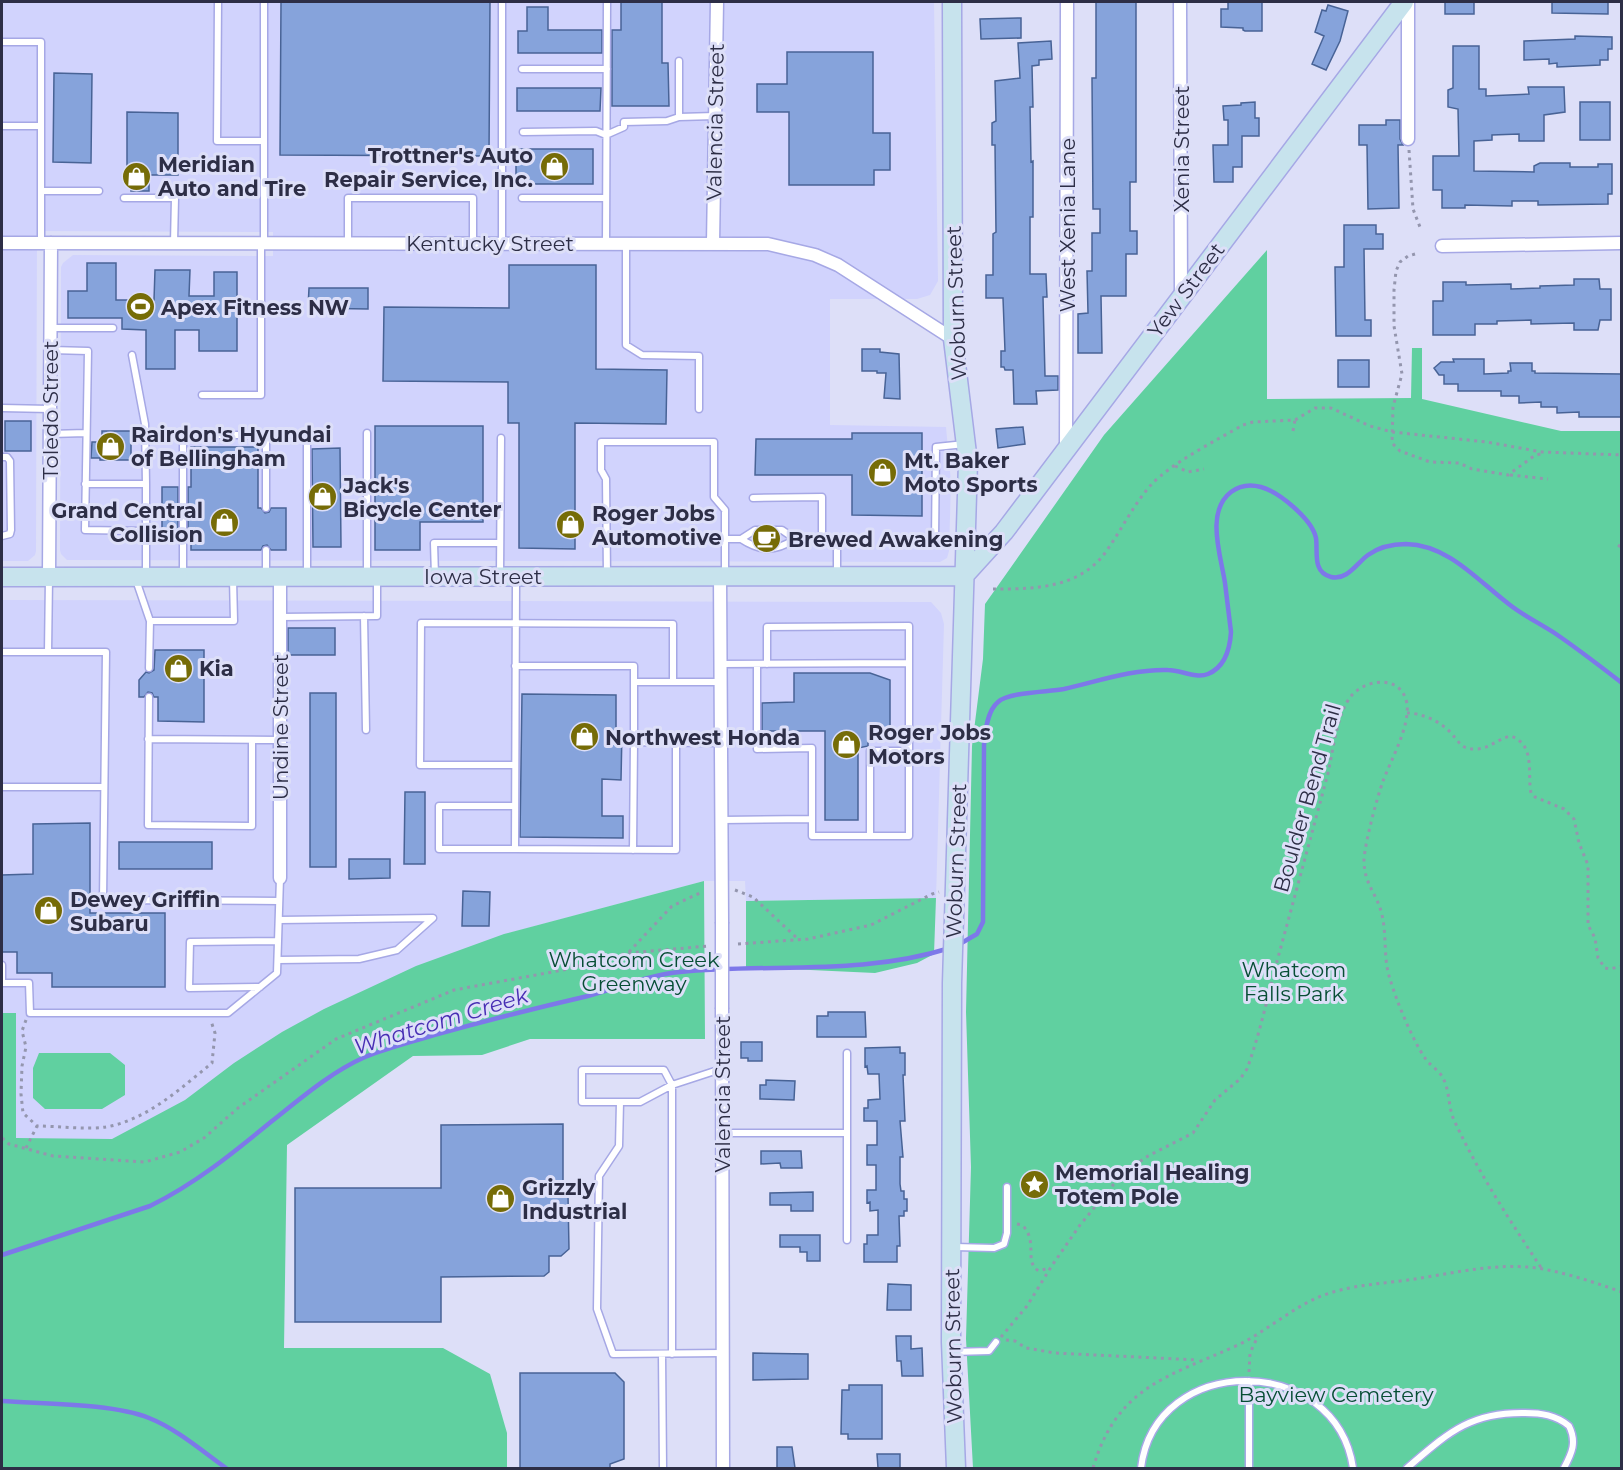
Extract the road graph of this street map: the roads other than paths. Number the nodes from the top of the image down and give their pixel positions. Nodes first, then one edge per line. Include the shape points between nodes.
1 (218, 2) edge
2 (264, 2) edge
3 (502, 2) edge
4 (607, 2) edge
5 (717, 2) edge
6 (952, 2) edge
7 (1067, 2) edge
8 (1180, 2) edge
9 (1406, 2) edge
10 (2, 42) edge
11 (679, 61) dead end
12 (522, 69) dead end
13 (607, 69) junction
14 (715, 116) junction
15 (679, 117) junction
16 (2, 126) edge
17 (41, 126) junction
18 (523, 132) dead end
19 (606, 135) junction
20 (1408, 139) road end
21 (264, 141) junction
22 (41, 191) junction
23 (99, 191) dead end
24 (124, 198) dead end
25 (522, 198) dead end
26 (606, 198) junction
27 (2, 243) edge
28 (46, 243) junction
29 (174, 243) junction
30 (262, 243) junction
31 (348, 243) junction
32 (473, 243) junction
33 (502, 243) junction
34 (606, 243) junction
35 (626, 243) junction
36 (712, 243) junction
37 (1622, 243) edge
38 (1442, 246) dead end
39 (1181, 297) junction
40 (50, 328) junction
41 (113, 328) dead end
42 (953, 339) junction
43 (50, 350) junction
44 (132, 356) dead end
45 (202, 395) dead end
46 (2, 408) edge
47 (50, 409) junction
48 (699, 409) dead end
49 (307, 431) dead end
50 (367, 433) dead end
51 (50, 434) junction
52 (86, 434) junction
53 (501, 438) dead end
54 (965, 444) junction
55 (1066, 449) junction
56 (2, 457) edge
57 (86, 484) junction
58 (146, 484) junction
59 (753, 498) dead end
60 (266, 508) dead end
61 (146, 531) junction
62 (2, 536) edge
63 (724, 539) junction
64 (741, 539) junction
65 (795, 539) junction
66 (822, 540) junction
67 (837, 540) junction
68 (853, 540) dead end
69 (923, 540) dead end
70 (500, 543) junction
71 (266, 550) dead end
72 (435, 576) junction
73 (508, 576) junction
74 (607, 576) junction
75 (722, 576) junction
76 (837, 576) junction
77 (964, 576) junction
78 (2, 577) edge
79 (49, 577) junction
80 (140, 577) junction
81 (183, 577) junction
82 (233, 577) junction
83 (273, 577) junction
84 (307, 577) junction
85 (372, 577) junction
86 (364, 616) junction
87 (280, 617) junction
88 (150, 621) junction
89 (516, 624) junction
90 (2, 652) edge
91 (48, 652) junction
92 (909, 663) junction
93 (721, 664) junction
94 (757, 664) junction
95 (767, 664) junction
96 (515, 666) junction
97 (149, 668) dead end
98 (634, 682) junction
99 (673, 682) junction
100 (721, 682) junction
101 (149, 697) dead end
102 (366, 730) dead end
103 (148, 739) junction
104 (252, 740) junction
105 (280, 740) junction
106 (634, 742) junction
107 (676, 742) junction
108 (721, 743) junction
109 (909, 751) junction
110 (515, 765) junction
111 (2, 787) edge
112 (104, 787) junction
113 (515, 806) junction
114 (812, 819) junction
115 (721, 820) junction
116 (870, 836) junction
117 (515, 849) junction
118 (633, 850) junction
119 (280, 878) joint
120 (279, 901) junction
121 (279, 920) junction
122 (278, 941) junction
123 (278, 960) junction
124 (2, 965) edge
125 (260, 987) junction
126 (847, 1053) dead end
127 (722, 1069) junction
128 (672, 1084) junction
129 (620, 1102) junction
130 (722, 1133) junction
131 (847, 1133) junction
132 (1007, 1187) dead end
133 (847, 1240) dead end
134 (951, 1247) junction
135 (996, 1342) road end
136 (952, 1352) junction
137 (723, 1353) junction
138 (662, 1354) junction
139 (672, 1354) junction
140 (1249, 1381) junction
141 (663, 1468) edge
142 (723, 1468) edge
143 (956, 1468) edge
144 (1142, 1468) edge
145 (1249, 1468) edge
146 (1353, 1468) edge
147 (1408, 1468) edge
148 (1564, 1468) edge

1 - 21 lane via 217,141
2 - 21 lane
3 - 33 lane
4 - 13 lane
5 - 14 street, Valencia Street
6 - 42 street, Woburn Street
7 - 55 street, West Xenia Lane
8 - 39 street, Xenia Street
9 - 20 street
9 - 39 street, Yew Street
10 - 17 lane via 41,42
11 - 15 lane
12 - 13 lane
13 - 19 lane
14 - 15 lane
14 - 36 street, Valencia Street
15 - 19 lane via 624,122 624,127
16 - 17 lane
17 - 22 lane
18 - 19 lane via 596,131
19 - 26 lane
21 - 30 lane
22 - 23 lane
22 - 28 lane
24 - 29 lane via 175,198
25 - 26 lane
26 - 34 lane
27 - 28 street, Kentucky Street
28 - 29 street, Kentucky Street
28 - 40 street, Toledo Street
29 - 30 street, Kentucky Street
30 - 31 street, Kentucky Street
30 - 45 lane via 261,395
31 - 32 street, Kentucky Street
31 - 32 lane via 348,198 473,198
32 - 33 street, Kentucky Street
33 - 34 street, Kentucky Street
34 - 35 street, Kentucky Street
35 - 36 street, Kentucky Street
35 - 48 lane via 626,345 642,356 699,356
36 - 42 street, Kentucky Street via 768,244 815,255 861,278
37 - 38 street
39 - 55 street, Yew Street
40 - 41 lane
40 - 43 street, Toledo Street
42 - 54 street, Woburn Street
43 - 47 street, Toledo Street
43 - 52 lane via 88,351
44 - 58 lane via 145,424
46 - 47 lane
47 - 51 street, Toledo Street
49 - 84 lane
50 - 85 lane
51 - 52 lane
51 - 79 street, Toledo Street
52 - 57 lane
53 - 70 lane
54 - 69 lane via 936,447 935,540
54 - 77 street, Woburn Street via 968,462
55 - 77 street, Yew Street via 1004,532
56 - 62 lane via 10,460 11,530
57 - 58 lane
57 - 61 lane via 85,530
58 - 61 lane
59 - 66 lane via 822,497
60 - 81 lane via 266,435 183,435
61 - 80 lane
63 - 64 lane
63 - 74 lane via 724,510 714,497 714,442 601,442 601,470 606,479
63 - 75 lane
64 - 65 lane via 755,548 781,548
64 - 65 lane via 755,530 782,530
65 - 66 lane
66 - 67 lane
67 - 68 lane
67 - 76 lane
70 - 72 lane via 435,543
70 - 73 lane
71 - 83 lane
72 - 73 street, Iowa Street
72 - 85 street, Iowa Street
73 - 74 street, Iowa Street
73 - 89 lane
74 - 75 street, Iowa Street
75 - 76 street, Iowa Street
75 - 93 street, Valencia Street
76 - 77 street, Iowa Street
77 - 134 street, Woburn Street via 947,897 952,983
78 - 79 street, Iowa Street
79 - 80 street, Iowa Street
79 - 91 lane
80 - 81 street, Iowa Street
80 - 88 lane
81 - 82 street, Iowa Street
82 - 83 street, Iowa Street
82 - 88 lane via 234,621
83 - 84 street, Iowa Street
83 - 87 street, Undine Street
84 - 85 street, Iowa Street
85 - 86 lane via 377,616
86 - 87 lane
86 - 102 lane
87 - 105 street, Undine Street
88 - 97 lane
89 - 96 lane
89 - 99 lane via 673,624
89 - 110 lane via 421,623 420,765
90 - 91 lane
91 - 112 lane via 106,652
92 - 95 lane
92 - 95 lane via 909,626 826,626 767,627
92 - 109 lane
93 - 94 lane
93 - 100 street, Valencia Street
94 - 95 lane
94 - 114 lane via 758,749 812,748
96 - 98 lane via 634,666
96 - 110 lane
98 - 99 lane
98 - 106 lane
99 - 100 lane
100 - 108 street, Valencia Street
101 - 103 lane
103 - 104 lane
103 - 104 lane via 148,825 194,826 252,826
104 - 105 lane
105 - 119 street, Undine Street
106 - 107 lane
106 - 118 lane
107 - 108 lane
107 - 118 lane via 676,850
108 - 115 street, Valencia Street
109 - 116 lane via 870,751
109 - 116 lane via 909,836
110 - 113 lane
111 - 112 lane
112 - 120 lane via 103,900
113 - 117 lane
113 - 117 lane via 439,806 439,849
114 - 115 lane
114 - 116 lane via 812,836
115 - 127 street, Valencia Street, bridge
117 - 118 lane
119 - 120 lane
120 - 121 lane
121 - 122 lane
121 - 123 lane via 433,918 397,950 358,958
122 - 123 lane
122 - 125 lane via 190,942 189,988
123 - 125 lane via 277,974
124 - 125 lane via 2,983 29,983 30,1013 228,1013
126 - 131 lane
127 - 128 lane
127 - 130 street, Valencia Street
128 - 129 lane via 640,1102
128 - 129 lane via 664,1070 582,1070 582,1102
128 - 139 lane
129 - 138 lane via 618,1146 599,1176 597,1309 612,1354
130 - 131 lane
130 - 137 street, Valencia Street
131 - 133 lane
132 - 134 lane via 1006,1241 998,1247
134 - 136 street, Woburn Street
135 - 136 lane via 988,1351
136 - 143 street, Woburn Street
137 - 139 lane
137 - 142 street, Valencia Street
138 - 139 lane
138 - 141 lane
140 - 144 lane via 1204,1388 1178,1401 1148,1442
140 - 145 lane
140 - 146 lane via 1287,1387 1310,1400 1340,1431
147 - 148 lane via 1460,1427 1493,1415 1522,1413 1553,1416 1569,1425 1574,1441

